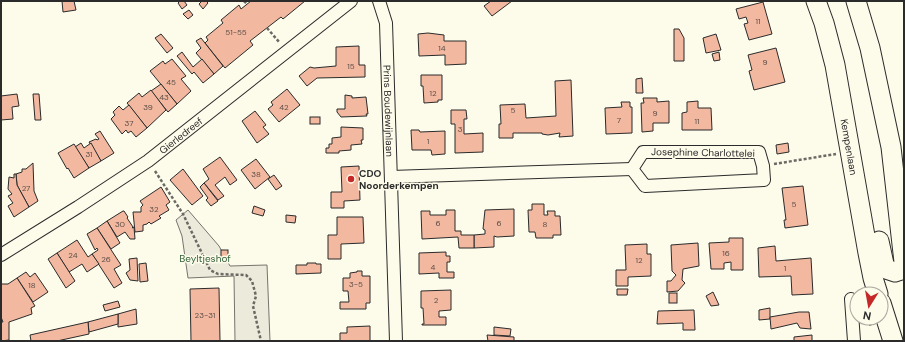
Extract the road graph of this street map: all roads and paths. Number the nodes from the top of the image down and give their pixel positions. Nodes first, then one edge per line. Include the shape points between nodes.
1 (244, 1) edge
2 (351, 1) edge
3 (379, 1) edge
4 (816, 1) edge
5 (856, 1) edge
6 (247, 4) dead end
7 (267, 28) dead end
8 (287, 51) junction
9 (836, 154) dead end
10 (148, 161) junction
11 (763, 166) junction
12 (632, 169) junction
13 (392, 177) junction
14 (858, 194) junction
15 (1, 255) edge
16 (904, 262) edge
17 (904, 269) edge
18 (876, 286) edge
19 (853, 326) edge
20 (888, 326) edge
21 (261, 341) edge
22 (396, 341) edge
23 (854, 341) edge
24 (893, 341) edge

1 - 6 path
2 - 8 street, Gierledreef
3 - 13 street, Prins Boudewijnlaan via 386,23
4 - 14 main road, Kempenlaan via 835,65
5 - 16 main road via 870,48 891,147
7 - 8 path
8 - 10 street, Gierledreef
9 - 11 path
10 - 15 street, Gierledreef
10 - 21 path via 183,214 210,270 218,274 246,274 252,281 256,296 253,306
11 - 12 street, Josephine Charlottelei via 760,152 643,152
11 - 12 street, Josephine Charlottelei via 764,180 645,186
12 - 13 street
13 - 22 street, Prins Boudewijnlaan
14 - 17 main road via 874,220 885,268 892,272
14 - 18 main road, Kempenlaan
19 - 23 street
20 - 24 main road

